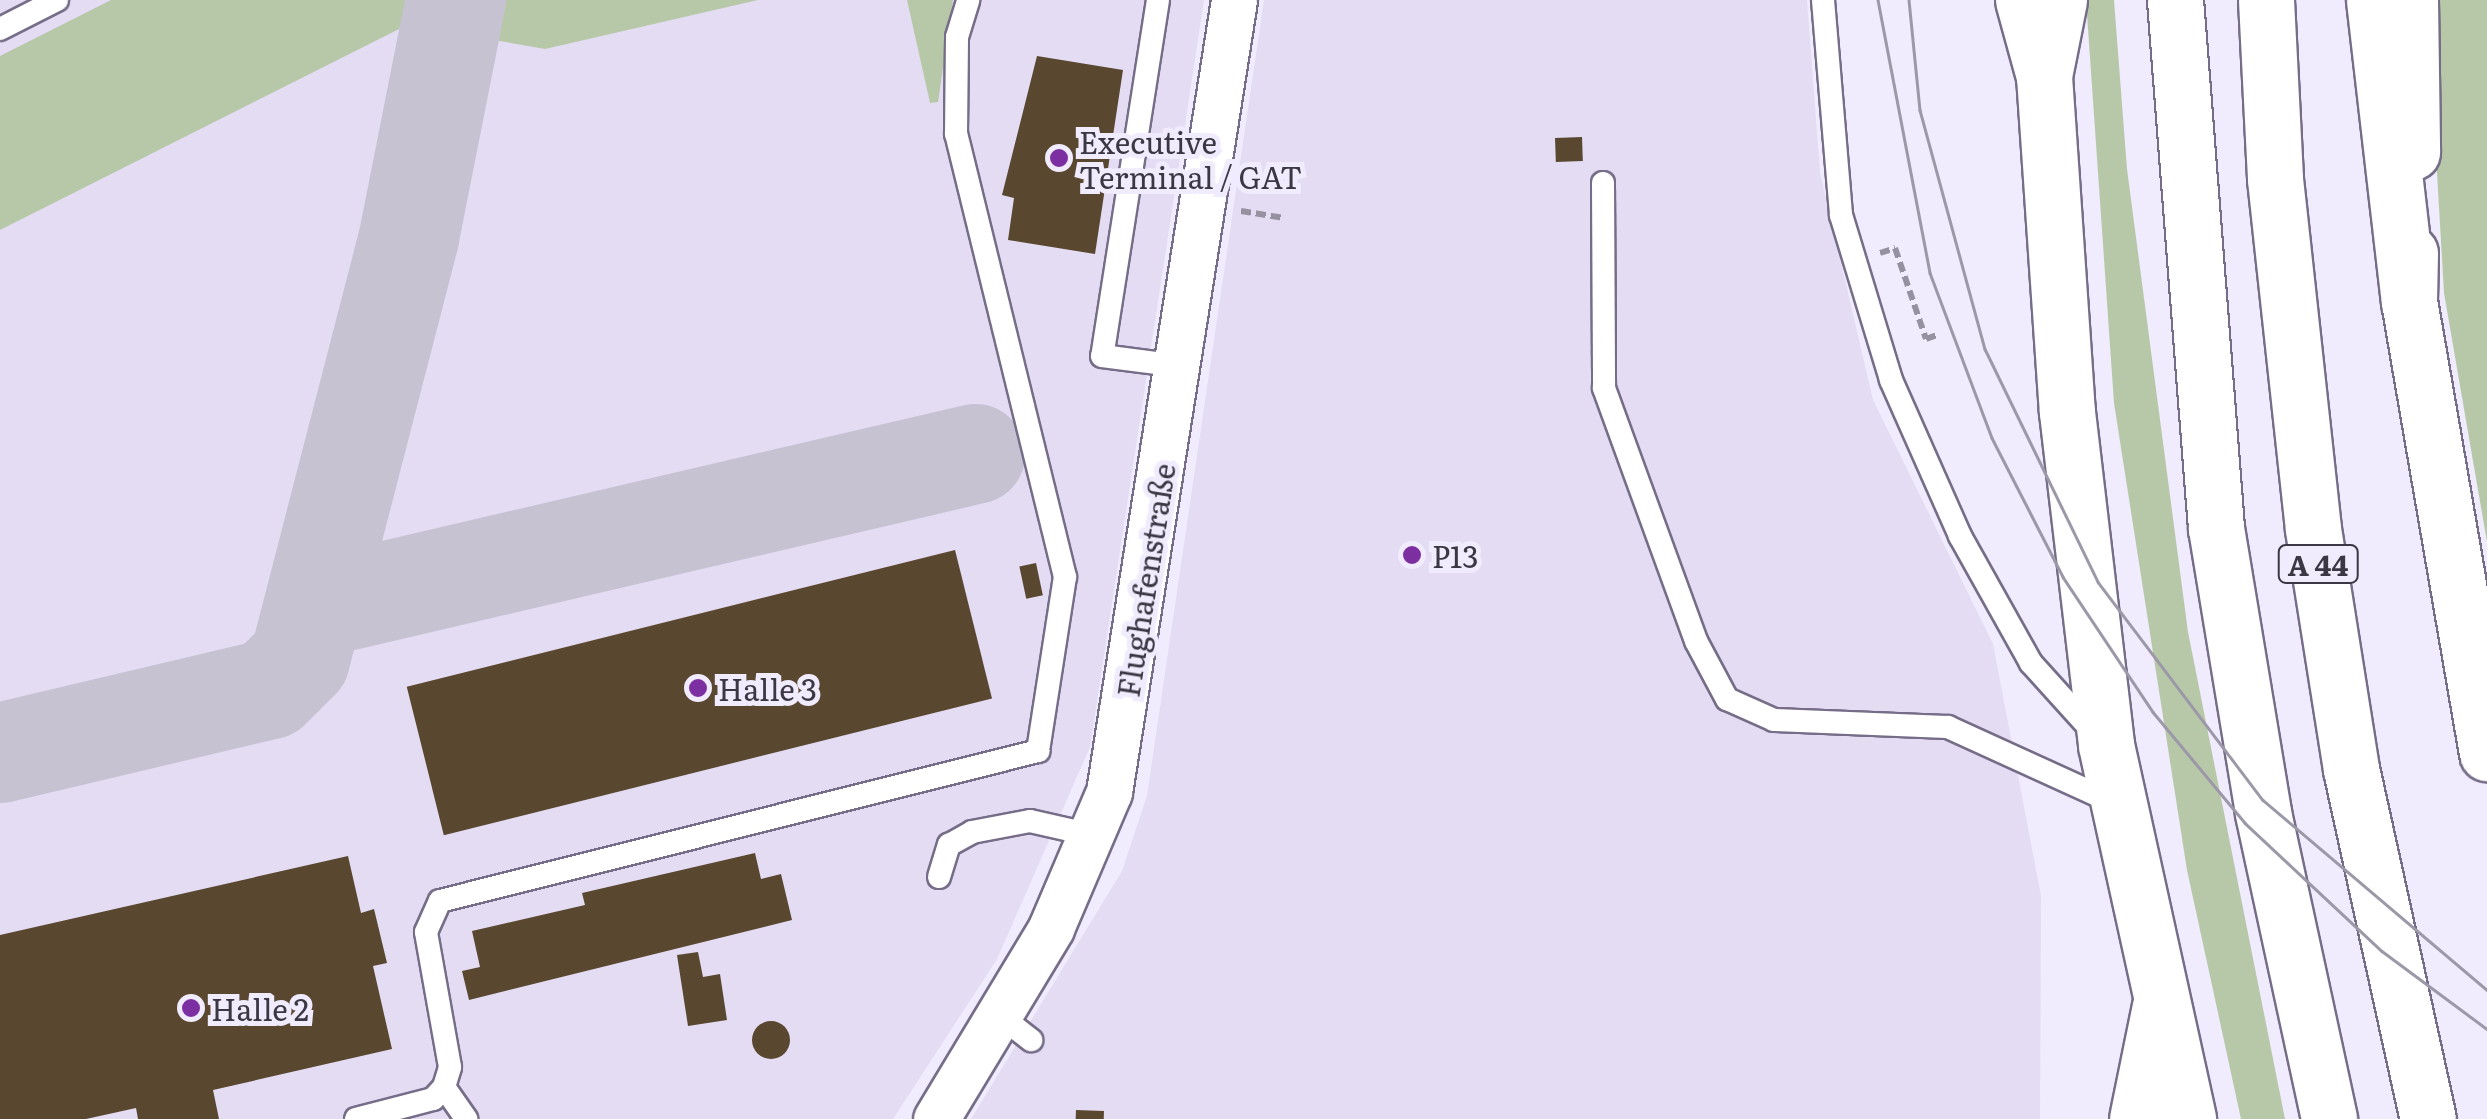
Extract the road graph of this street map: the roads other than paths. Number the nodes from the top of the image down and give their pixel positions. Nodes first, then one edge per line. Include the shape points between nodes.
1 (57, 0) edge
2 (968, 0) edge
3 (1158, 0) edge
4 (1234, 0) edge
5 (1823, 0) edge
6 (2023, 0) edge
7 (2059, 0) edge
8 (2174, 0) edge
9 (2266, 0) edge
10 (2374, 0) edge
11 (2410, 0) edge
12 (0, 28) edge
13 (2044, 76) junction
14 (1603, 184) dead end
15 (2409, 301) junction
16 (1180, 366) junction
17 (2106, 745) junction
18 (2487, 753) edge
19 (2118, 804) junction
20 (1096, 836) junction
21 (939, 877) dead end
22 (2160, 1006) junction
23 (444, 1087) junction
24 (356, 1119) edge
25 (466, 1119) edge
26 (936, 1119) edge
27 (2137, 1119) edge
28 (2188, 1119) edge
29 (2329, 1119) edge
30 (2428, 1119) edge

1 - 12 lane
2 - 23 lane via 958,37 956,134 1064,577 1043,741 1023,761 440,901 426,932 450,1067
3 - 16 lane via 1102,356
4 - 16 street, Flughafenstraße
5 - 17 lane via 1841,215 1890,380 1960,536 2031,663
6 - 13 main road
7 - 13 main road
8 - 29 main road via 2216,528 2263,813
9 - 30 main road, A 44 via 2274,179 2313,529 2351,770
10 - 15 main road
11 - 15 main road
13 - 17 main road via 2076,512
14 - 19 lane via 1604,388 1696,641 1726,699 1774,720 1948,727
15 - 18 main road
16 - 20 street, Flughafenstraße
17 - 19 main road
19 - 22 main road
20 - 21 lane via 1030,821 972,832 949,845
20 - 26 street, Flughafenstraße via 1015,1027
22 - 27 main road
22 - 28 main road
23 - 24 lane via 433,1099
23 - 25 lane

